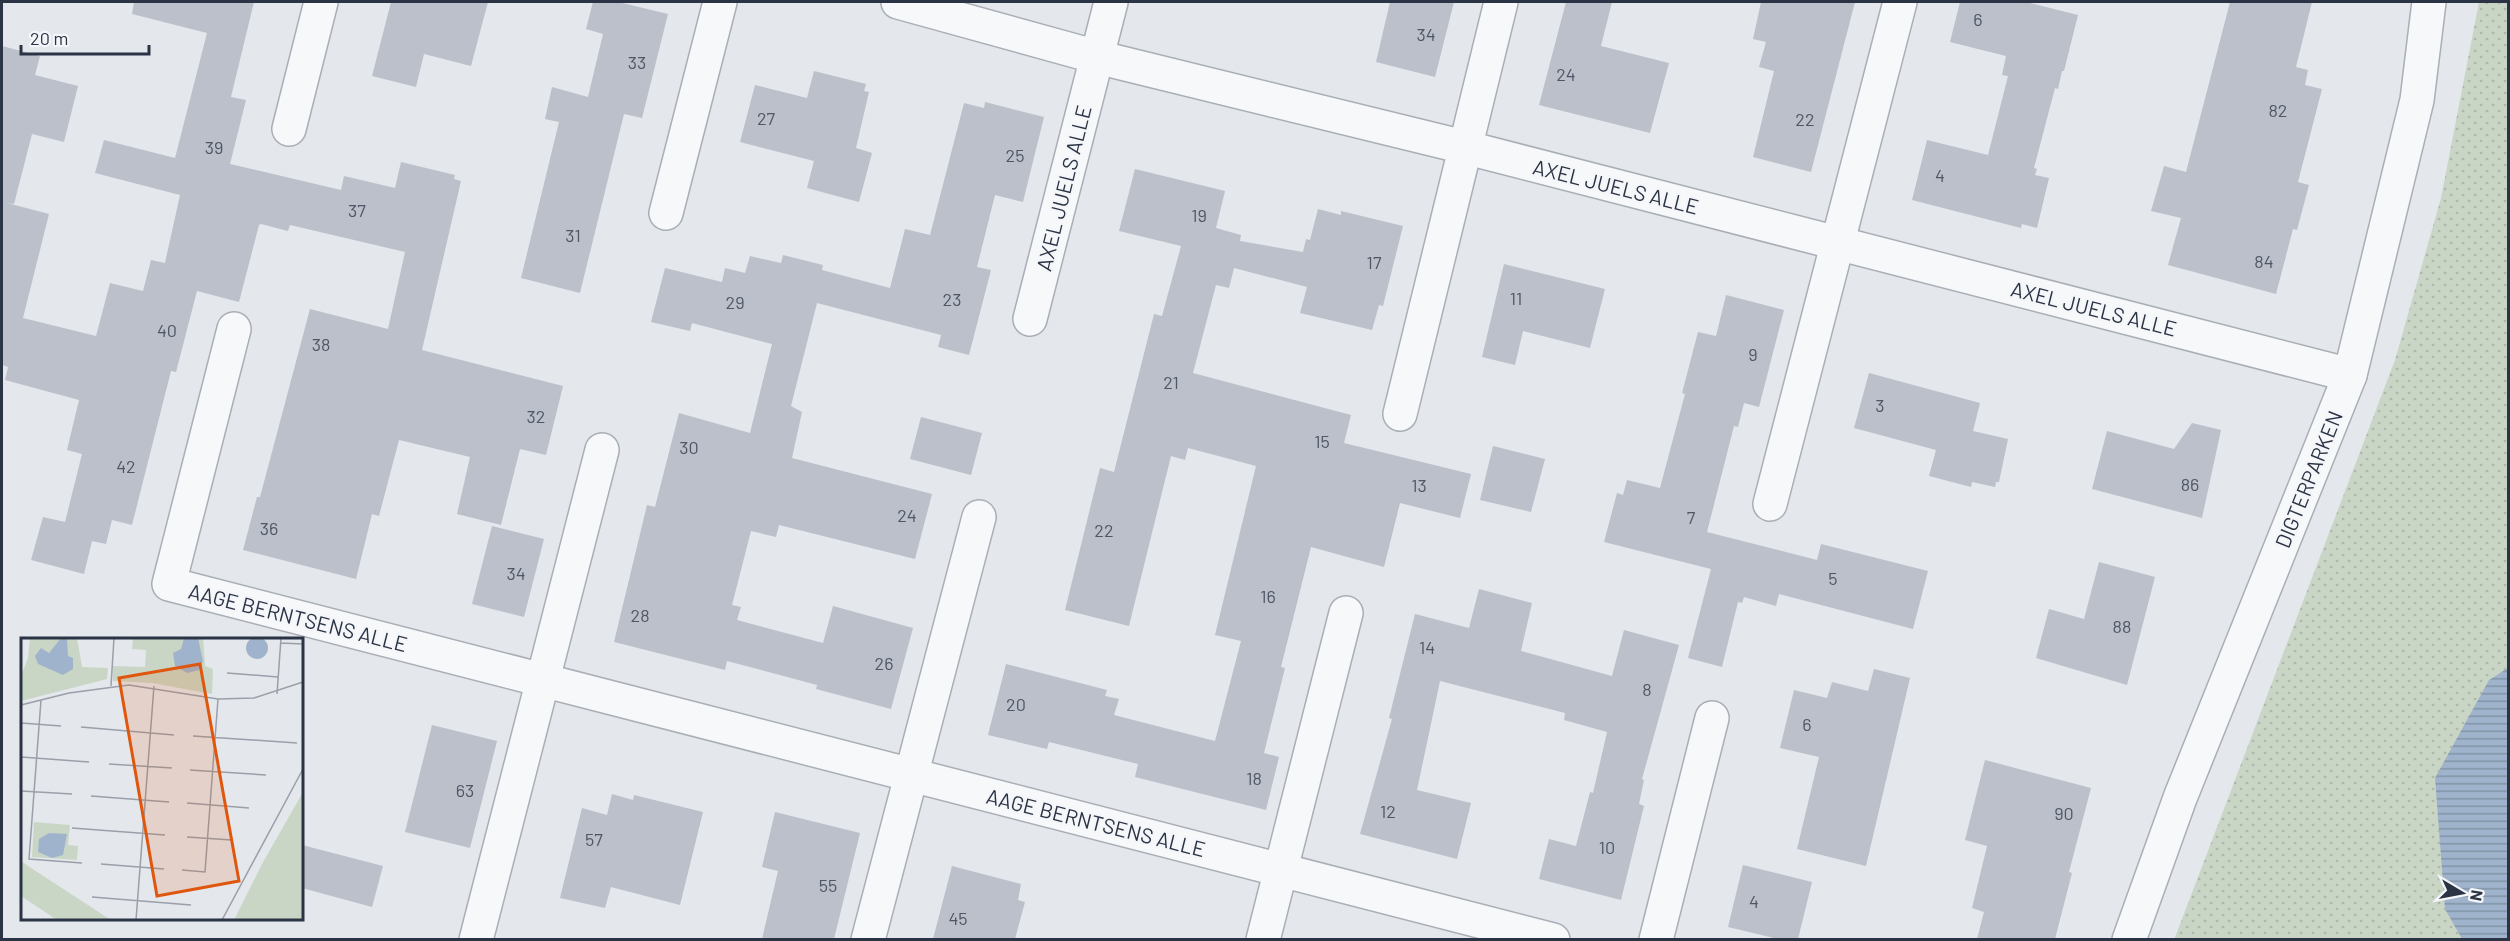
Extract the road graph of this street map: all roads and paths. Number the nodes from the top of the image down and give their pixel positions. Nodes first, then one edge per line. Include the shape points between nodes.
1 (321, 2) edge
2 (720, 2) edge
3 (898, 2) edge
4 (1111, 2) edge
5 (1501, 2) edge
6 (1900, 2) edge
7 (2429, 2) edge
8 (1097, 57) junction
9 (290, 129) dead end
10 (1464, 147) junction
11 (666, 213) dead end
12 (1838, 242) junction
13 (1030, 319) dead end
14 (234, 330) dead end
15 (2350, 375) junction
16 (1400, 414) dead end
17 (602, 450) dead end
18 (1770, 504) dead end
19 (979, 517) dead end
20 (1346, 613) dead end
21 (541, 680) junction
22 (1712, 718) dead end
23 (911, 775) junction
24 (1281, 870) junction
25 (476, 939) edge
26 (868, 939) edge
27 (1263, 939) edge
28 (1553, 939) edge
29 (1656, 939) edge
30 (2129, 939) edge

1 - 9 street
2 - 11 street
3 - 8 street, AXEL JUELS ALLE
4 - 8 street, AXEL JUELS ALLE
5 - 10 street
6 - 12 street
7 - 15 street, DIGTERPARKEN via 2417,100
8 - 10 street, AXEL JUELS ALLE
8 - 13 street, AXEL JUELS ALLE
10 - 12 street, AXEL JUELS ALLE
10 - 16 street
12 - 15 street, AXEL JUELS ALLE
12 - 18 street
14 - 21 street, AAGE BERNTSENS ALLE via 169,584
15 - 30 street, DIGTERPARKEN via 2180,798
17 - 21 street
19 - 23 street
20 - 24 street
21 - 23 street, AAGE BERNTSENS ALLE
21 - 25 street
22 - 29 street
23 - 24 street, AAGE BERNTSENS ALLE
23 - 26 street
24 - 27 street
24 - 28 street, AAGE BERNTSENS ALLE

